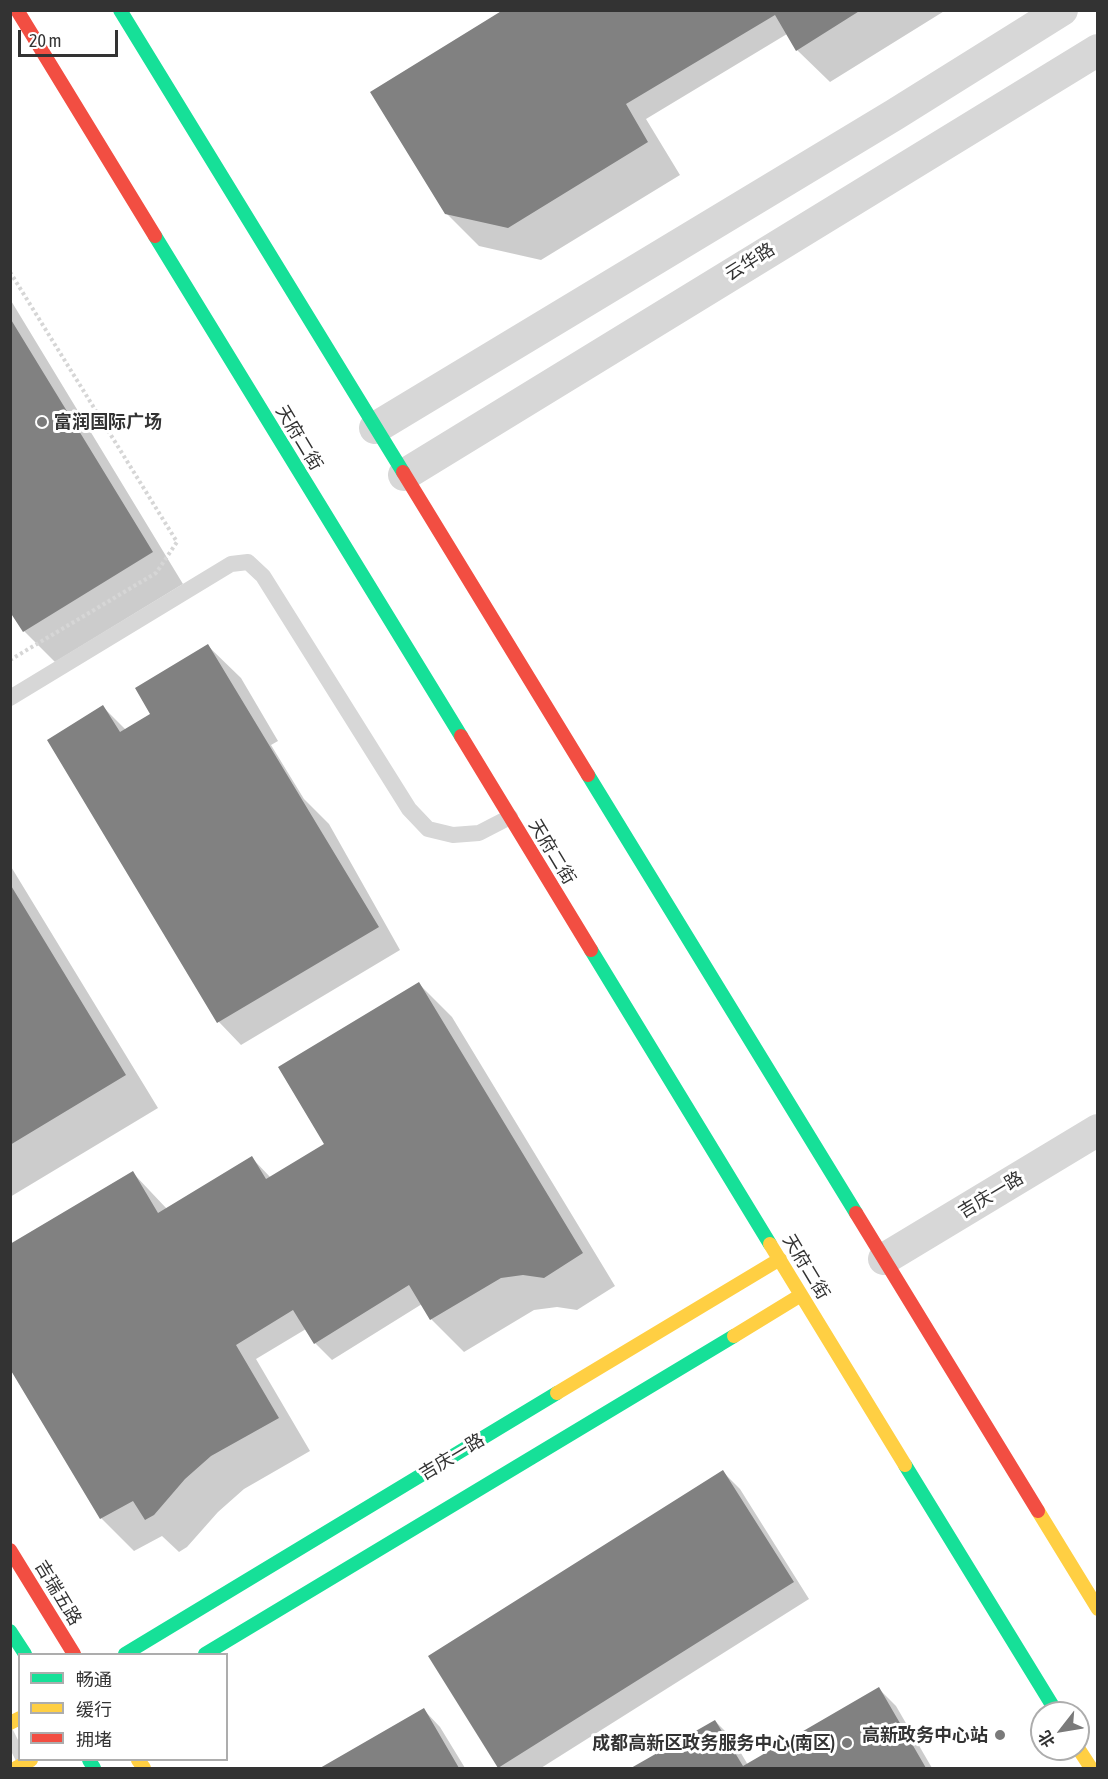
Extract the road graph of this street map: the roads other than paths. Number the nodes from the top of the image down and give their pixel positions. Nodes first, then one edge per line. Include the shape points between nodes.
1 (17, 10) edge
2 (120, 10) edge
3 (1062, 10) edge
4 (1098, 51) edge
5 (375, 428) junction
6 (404, 475) junction
7 (10, 698) edge
8 (510, 817) junction
9 (1098, 1130) edge
10 (780, 1259) junction
11 (884, 1259) junction
12 (801, 1295) junction
13 (10, 1550) edge
14 (1098, 1609) edge
15 (10, 1631) edge
16 (24, 1653) edge
17 (74, 1653) edge
18 (127, 1653) edge
19 (207, 1653) edge
20 (1050, 1701) edge

1 - 8 main road, 天府二街
2 - 5 main road
3 - 5 street
4 - 6 street, 云华路
5 - 6 main road
6 - 11 main road
7 - 8 lane via 231,564 248,562 263,576 409,809 428,829 453,835 479,833
8 - 10 main road, 天府二街
9 - 11 street, 吉庆一路
10 - 12 main road, 天府二街
10 - 18 main road, 吉庆一路
11 - 14 main road
12 - 19 main road
12 - 20 main road, 天府二街
13 - 17 main road, 吉瑞五路
15 - 16 main road

